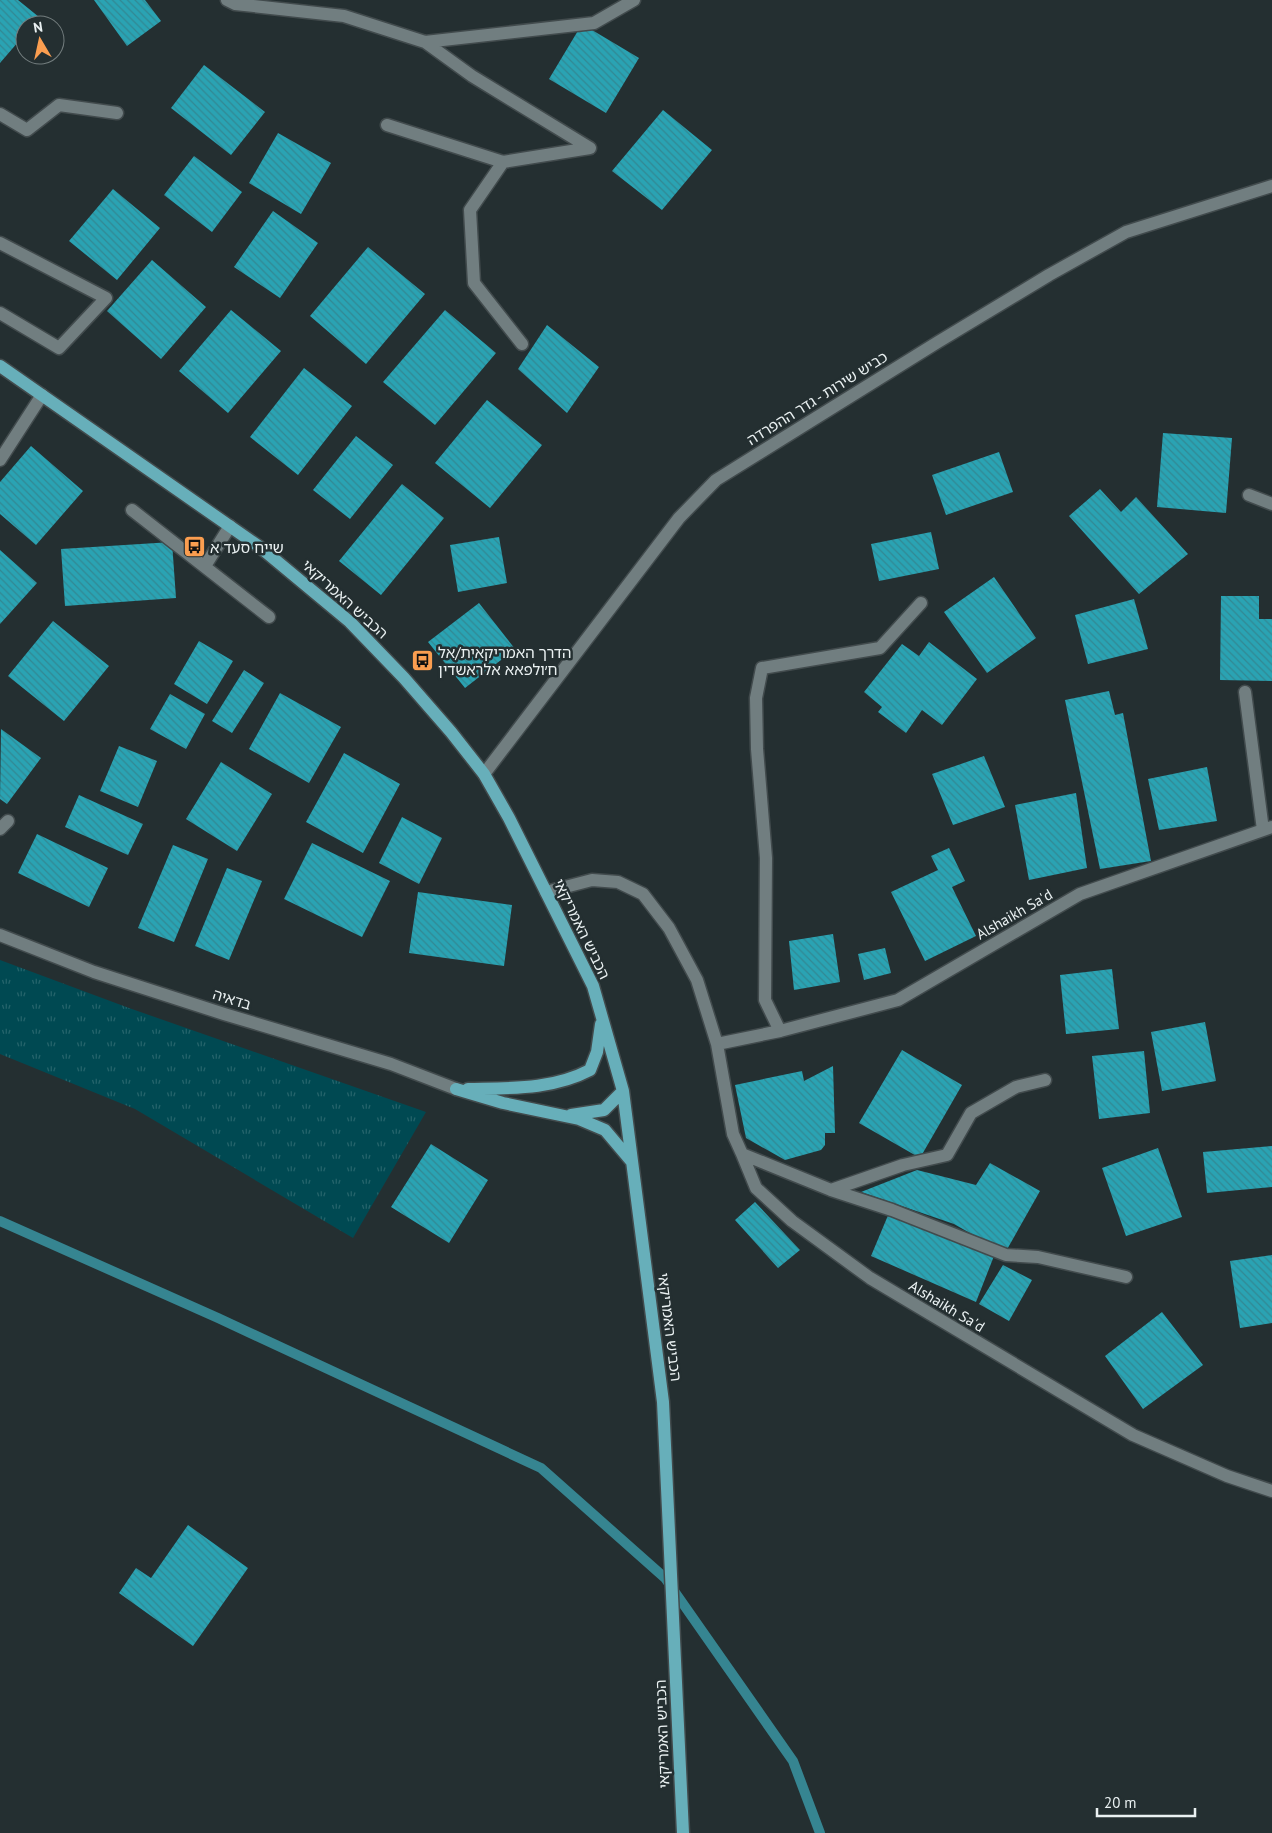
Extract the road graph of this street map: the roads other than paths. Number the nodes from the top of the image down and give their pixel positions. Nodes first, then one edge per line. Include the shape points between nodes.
1 (227, 0) edge
2 (634, 0) edge
3 (425, 42) junction
4 (117, 113) dead end
5 (0, 114) edge
6 (387, 125) dead end
7 (503, 162) junction
8 (1272, 186) edge
9 (0, 243) edge
10 (0, 313) edge
11 (522, 344) dead end
12 (0, 366) edge
13 (42, 395) junction
14 (0, 460) edge
15 (1249, 495) dead end
16 (1272, 504) edge
17 (132, 510) dead end
18 (230, 526) junction
19 (205, 566) junction
20 (921, 603) dead end
21 (269, 617) dead end
22 (1245, 692) dead end
23 (484, 774) junction
24 (1268, 829) edge
25 (546, 892) junction
26 (0, 935) edge
27 (602, 1019) junction
28 (780, 1031) junction
29 (717, 1044) junction
30 (1045, 1080) dead end
31 (456, 1089) junction
32 (623, 1091) junction
33 (562, 1116) junction
34 (742, 1154) junction
35 (633, 1164) junction
36 (831, 1190) junction
37 (1126, 1277) dead end
38 (1272, 1492) edge
39 (682, 1833) edge

1 - 3 street via 235,4 344,16
2 - 3 street via 594,23
3 - 7 street via 472,76 590,148
4 - 5 street via 59,105 27,130
6 - 7 street
7 - 11 street via 470,210 474,283
8 - 23 street, כביש שירות - גדר ההפרדה via 1126,232 1049,275 716,480 679,518
9 - 10 street via 106,298 59,348
12 - 13 main road, הכביש האמריקאי
13 - 14 street
13 - 18 main road, הכביש האמריקאי
15 - 16 street
17 - 19 street
18 - 19 street
18 - 23 main road, הכביש האמריקאי via 350,622 452,732
19 - 21 street
20 - 28 street via 880,648 762,668 756,698 766,858 765,1000
22 - 24 street
23 - 25 main road, הכביש האמריקאי
24 - 28 street, Alshaikh Sa'd via 1080,894 898,1000
25 - 27 main road, הכביש האמריקאי via 593,986
25 - 29 street, Alshaikh Sa'd via 592,880 618,882 643,894 669,928 697,980
26 - 31 street, בדאיה via 94,972 391,1064
27 - 31 main road via 597,1052 590,1070 576,1077 539,1087
27 - 32 main road, הכביש האמריקאי
28 - 29 street, Alshaikh Sa'd
29 - 34 street, Alshaikh Sa'd via 733,1134
30 - 36 street via 1016,1088 972,1113 947,1155
31 - 33 main road
32 - 33 main road via 604,1110
32 - 35 main road, הכביש האמריקאי
33 - 35 main road via 605,1130
34 - 36 street
34 - 38 street, Alshaikh Sa'd via 756,1188 792,1221 870,1278 1134,1436
35 - 39 main road, הכביש האמריקאי via 662,1402
36 - 37 street via 1006,1255 1038,1257

